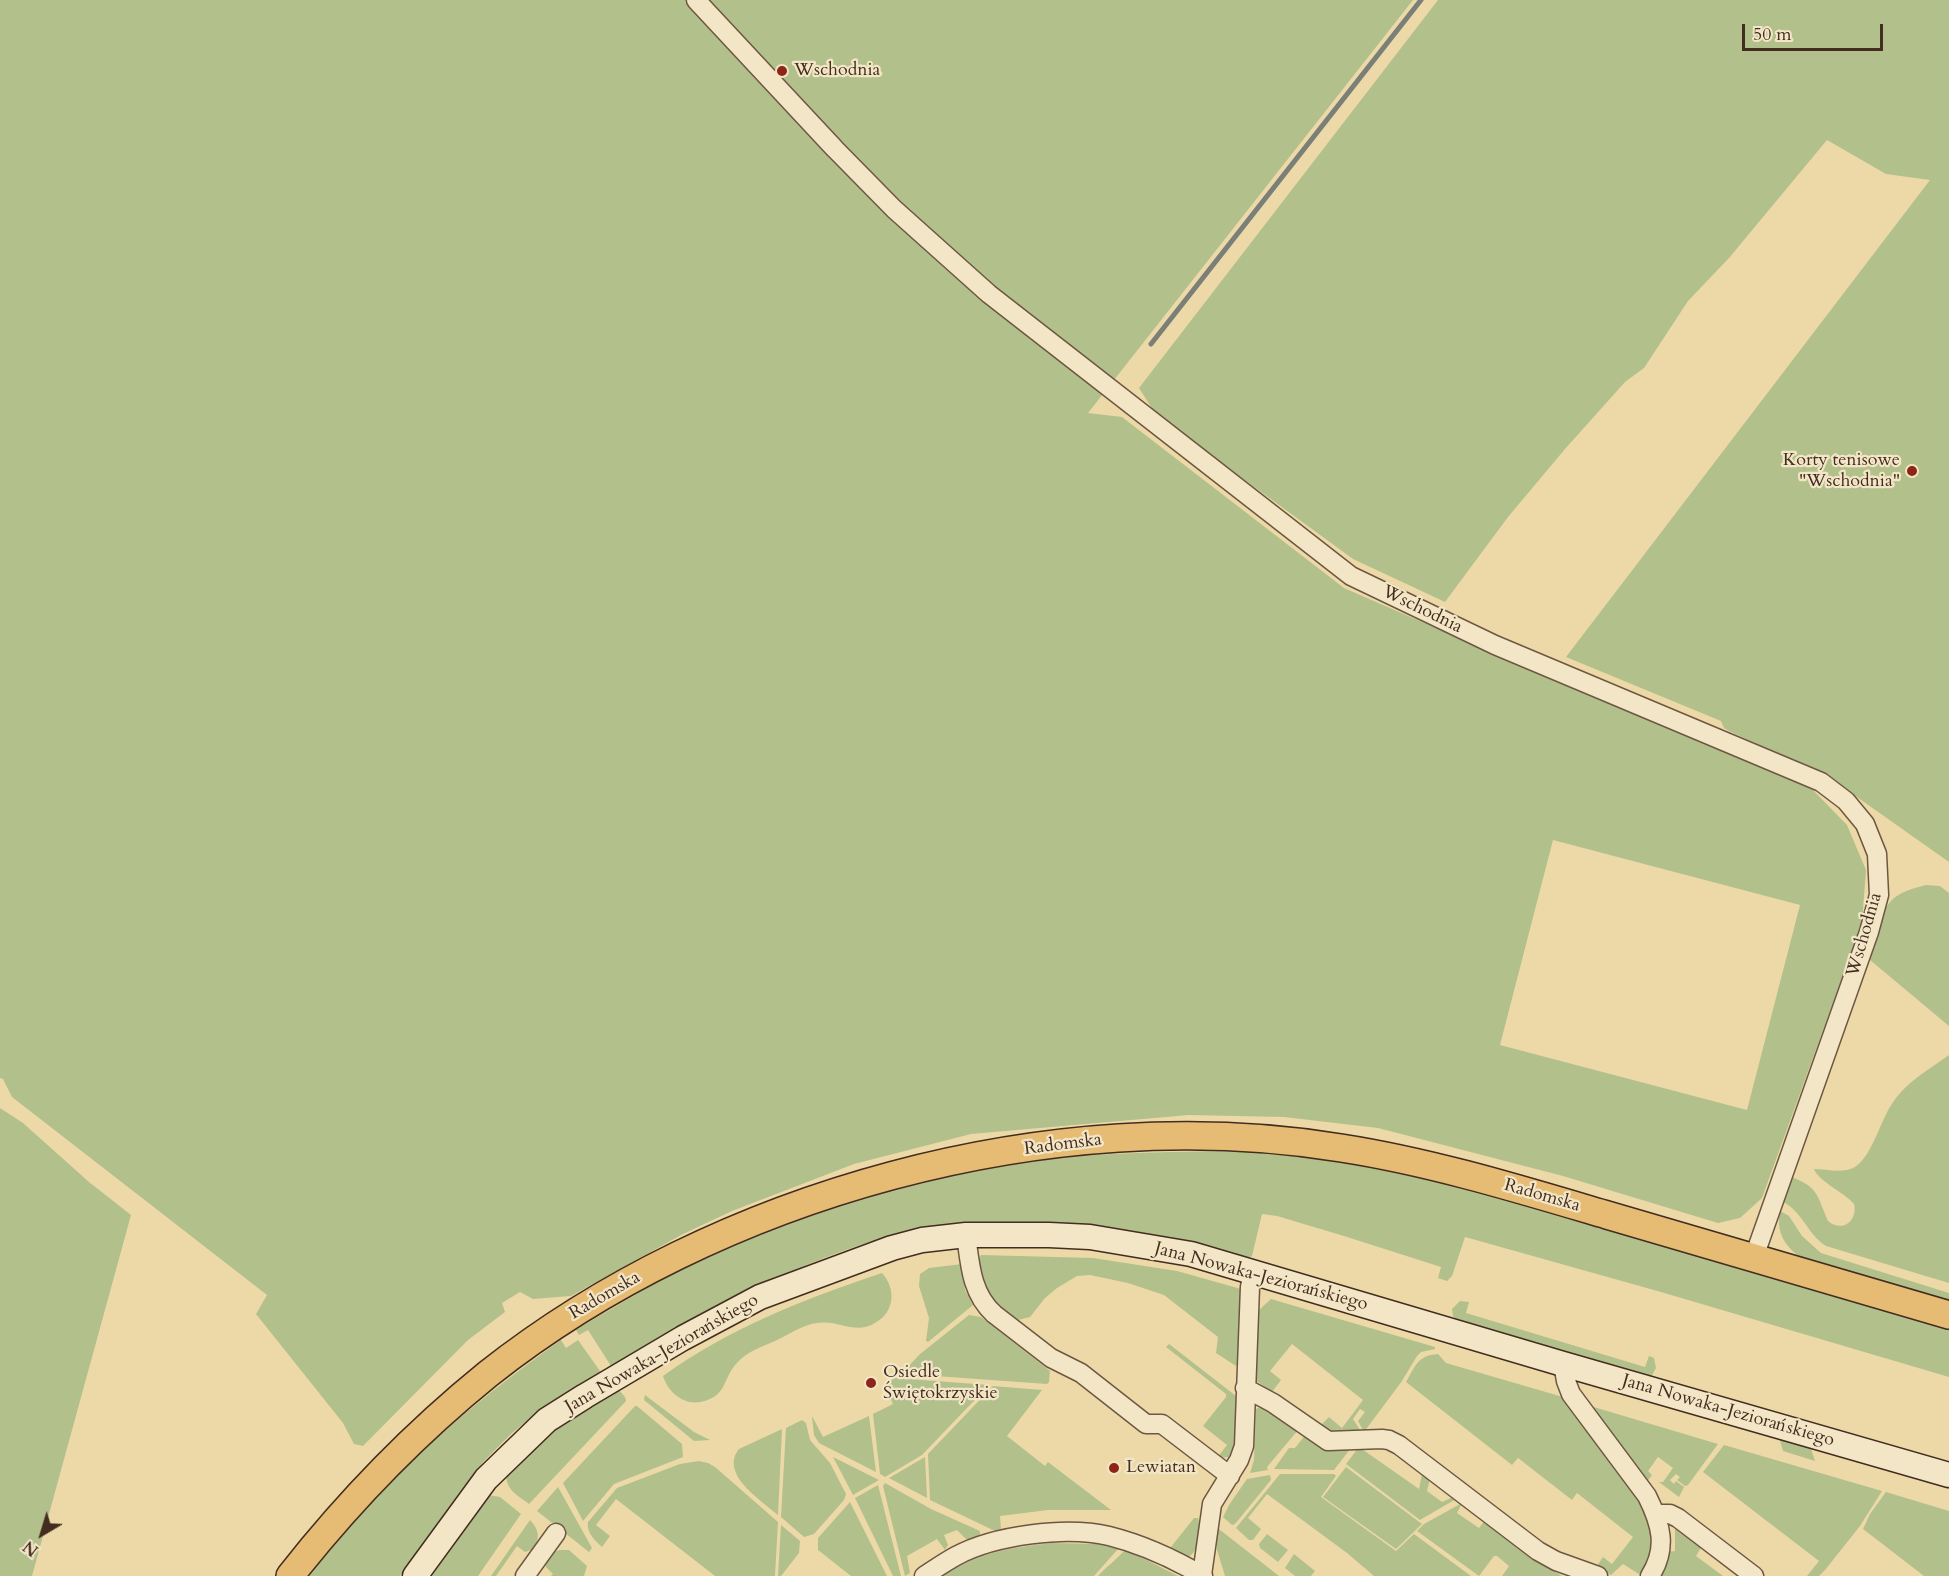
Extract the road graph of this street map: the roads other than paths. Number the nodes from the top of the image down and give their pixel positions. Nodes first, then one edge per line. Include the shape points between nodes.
1 (696, 0) edge
2 (966, 1235) junction
3 (1754, 1257) junction
4 (1253, 1272) junction
5 (1949, 1316) edge
6 (1563, 1364) junction
7 (1245, 1388) junction
8 (1949, 1474) edge
9 (1230, 1476) junction
10 (1656, 1514) junction
11 (556, 1533) dead end
12 (290, 1576) edge
13 (415, 1576) edge
14 (525, 1576) edge
15 (924, 1576) edge
16 (1202, 1576) edge
17 (1598, 1576) edge
18 (1650, 1576) edge
19 (1754, 1576) edge

1 - 3 street, Wschodnia via 894,209 980,286 1351,576 1495,645 1821,782 1846,801 1865,824 1876,854 1879,895
2 - 4 street, Jana Nowaka-Jeziorańskiego via 1049,1234 1101,1239 1166,1249
2 - 9 street via 975,1288 986,1306 1051,1358 1081,1373 1146,1424 1162,1424
2 - 13 street, Jana Nowaka-Jeziorańskiego via 892,1248 760,1297 585,1396 547,1420 486,1479
3 - 5 main road, Radomska
3 - 12 main road, Radomska via 1460,1173 1328,1146 1245,1138 1156,1137 1070,1143 952,1161 812,1200 751,1223 612,1290 491,1372 439,1415 336,1519
4 - 6 street, Jana Nowaka-Jeziorańskiego
4 - 7 street
6 - 8 street, Jana Nowaka-Jeziorańskiego
6 - 10 street via 1571,1394 1647,1496
7 - 9 street via 1244,1446
7 - 17 street via 1328,1441 1382,1439 1399,1445 1538,1551
9 - 16 street via 1212,1504
10 - 18 street via 1662,1544
10 - 19 street via 1678,1518
11 - 14 street
15 - 16 street via 957,1556 992,1542 1023,1535 1063,1533 1107,1536 1131,1543

